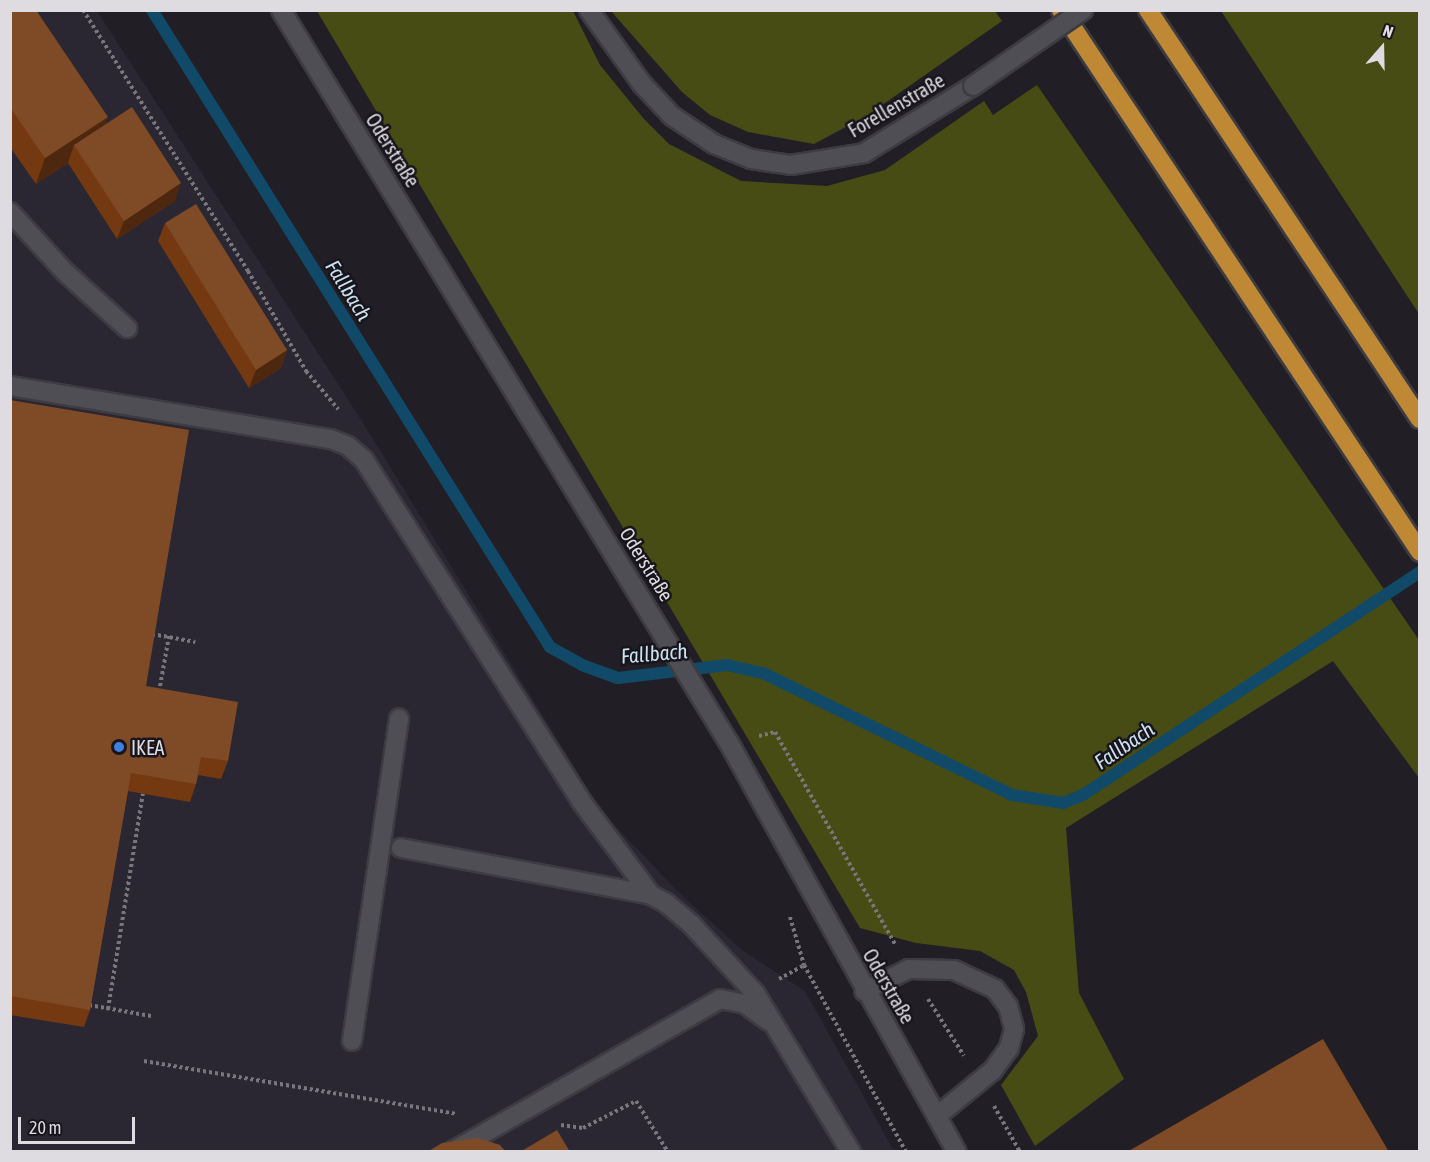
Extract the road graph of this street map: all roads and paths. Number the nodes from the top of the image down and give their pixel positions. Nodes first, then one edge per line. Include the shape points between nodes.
1 (83, 10) edge
2 (281, 10) edge
3 (589, 10) edge
4 (1061, 10) edge
5 (1083, 10) edge
6 (1148, 10) edge
7 (10, 212) edge
8 (128, 328) dead end
9 (10, 386) edge
10 (1419, 419) edge
11 (348, 446) junction
12 (1419, 552) edge
13 (151, 633) edge
14 (169, 636) junction
15 (195, 642) dead end
16 (158, 697) edge
17 (399, 718) dead end
18 (729, 743) junction
19 (143, 794) edge
20 (401, 848) dead end
21 (651, 895) junction
22 (789, 915) dead end
23 (909, 969) junction
24 (864, 991) junction
25 (88, 1005) edge
26 (108, 1008) junction
27 (151, 1016) dead end
28 (352, 1041) dead end
29 (789, 1044) junction
30 (144, 1061) dead end
31 (979, 1081) junction
32 (937, 1116) junction
33 (478, 1136) junction
34 (451, 1152) edge
35 (851, 1152) edge
36 (906, 1152) edge
37 (957, 1152) edge
38 (1020, 1152) edge

1 - 11 path via 248,271 306,371 338,409
2 - 18 street, Oderstraße
3 - 5 street, Forellenstraße, bridge via 642,84 672,116 714,144 751,159 791,165 864,153 973,86
4 - 12 highway
6 - 10 highway
7 - 8 street via 65,272
9 - 11 street via 331,439
11 - 21 street via 364,460 581,801
13 - 14 path
14 - 15 path
14 - 16 path
17 - 28 street
18 - 23 path via 775,732
18 - 24 street, Oderstraße
19 - 26 path
20 - 21 street
21 - 29 street via 691,924 727,960
22 - 36 path via 804,965
23 - 24 street
23 - 31 path
23 - 31 street via 954,970 995,988 1008,1006 1014,1029 1009,1048
24 - 32 street, Oderstraße
25 - 26 path
26 - 27 path
29 - 33 street via 765,1018 745,1004 720,999
29 - 35 street
30 - 33 path via 465,1115
31 - 32 street
31 - 38 path
32 - 37 street, Oderstraße
33 - 34 street

